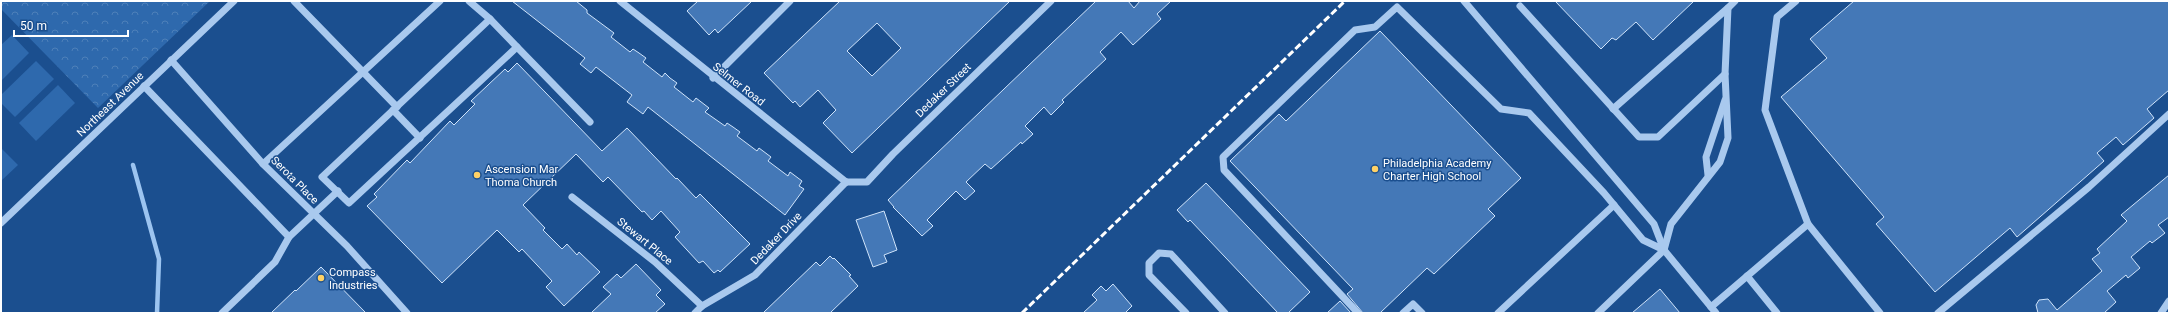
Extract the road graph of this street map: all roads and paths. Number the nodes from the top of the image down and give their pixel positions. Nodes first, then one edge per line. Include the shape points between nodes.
1 (234, 1) edge
2 (294, 1) edge
3 (440, 1) edge
4 (469, 1) edge
5 (620, 1) edge
6 (790, 1) edge
7 (1051, 1) edge
8 (1464, 1) edge
9 (1735, 1) edge
10 (1796, 1) edge
11 (1520, 6) dead end
12 (1728, 8) junction
13 (490, 19) junction
14 (517, 46) junction
15 (171, 60) junction
16 (364, 73) junction
17 (1725, 74) junction
18 (713, 78) junction
19 (144, 86) junction
20 (1726, 96) junction
21 (395, 108) junction
22 (1613, 109) junction
23 (2169, 114) edge
24 (590, 122) dead end
25 (420, 138) junction
26 (264, 164) junction
27 (1708, 175) junction
28 (846, 182) junction
29 (338, 191) junction
30 (572, 197) dead end
31 (1614, 205) junction
32 (314, 214) junction
33 (1, 223) edge
34 (1808, 224) junction
35 (290, 237) junction
36 (1664, 250) junction
37 (1747, 276) junction
38 (2169, 301) edge
39 (702, 306) junction
40 (1714, 310) edge
41 (222, 313) edge
42 (407, 313) edge
43 (694, 313) edge
44 (1186, 313) edge
45 (1225, 313) edge
46 (1358, 313) edge
47 (1403, 313) edge
48 (1422, 313) edge
49 (1498, 313) edge
50 (1599, 313) edge
51 (1777, 313) edge
52 (1880, 313) edge
53 (1938, 313) edge
54 (2160, 313) edge

1 - 15 street, Northeast Avenue
2 - 16 street
3 - 16 street
4 - 13 street
5 - 18 street, Selmer Road
6 - 18 street
7 - 28 street, Dedaker Street via 867,182
8 - 36 street via 1654,224
9 - 12 street
10 - 34 street via 1777,17 1765,110
11 - 22 street
12 - 17 street
12 - 22 street
13 - 14 street
13 - 21 street
14 - 24 street
14 - 25 street
15 - 19 street, Northeast Avenue
15 - 26 street, Serota Place
16 - 21 street
16 - 26 street
17 - 20 street
17 - 22 street via 1658,137 1639,137
18 - 28 street, Selmer Road
19 - 33 street, Northeast Avenue
19 - 35 street
20 - 27 street via 1706,156
20 - 27 street via 1728,138 1720,162
21 - 25 street
21 - 29 street via 322,177
23 - 53 street via 2089,187
25 - 29 street via 349,203
26 - 32 street, Serota Place
27 - 36 street via 1671,224
28 - 39 street, Dedaker Drive via 755,275
29 - 32 street
30 - 39 street, Stewart Place via 655,262
31 - 36 street via 1642,240
31 - 46 street via 1529,113 1501,109 1397,7 1375,27 1355,30 1223,157 1224,170
31 - 49 street
32 - 35 street
32 - 42 street, Serota Place
34 - 37 street
34 - 52 street
35 - 41 street via 275,262
36 - 40 street
36 - 50 street
37 - 40 street
37 - 51 street
38 - 54 street
39 - 43 street, Dedaker Drive
44 - 45 street via 1149,275 1149,263 1159,253 1171,254
47 - 48 street via 1413,304

